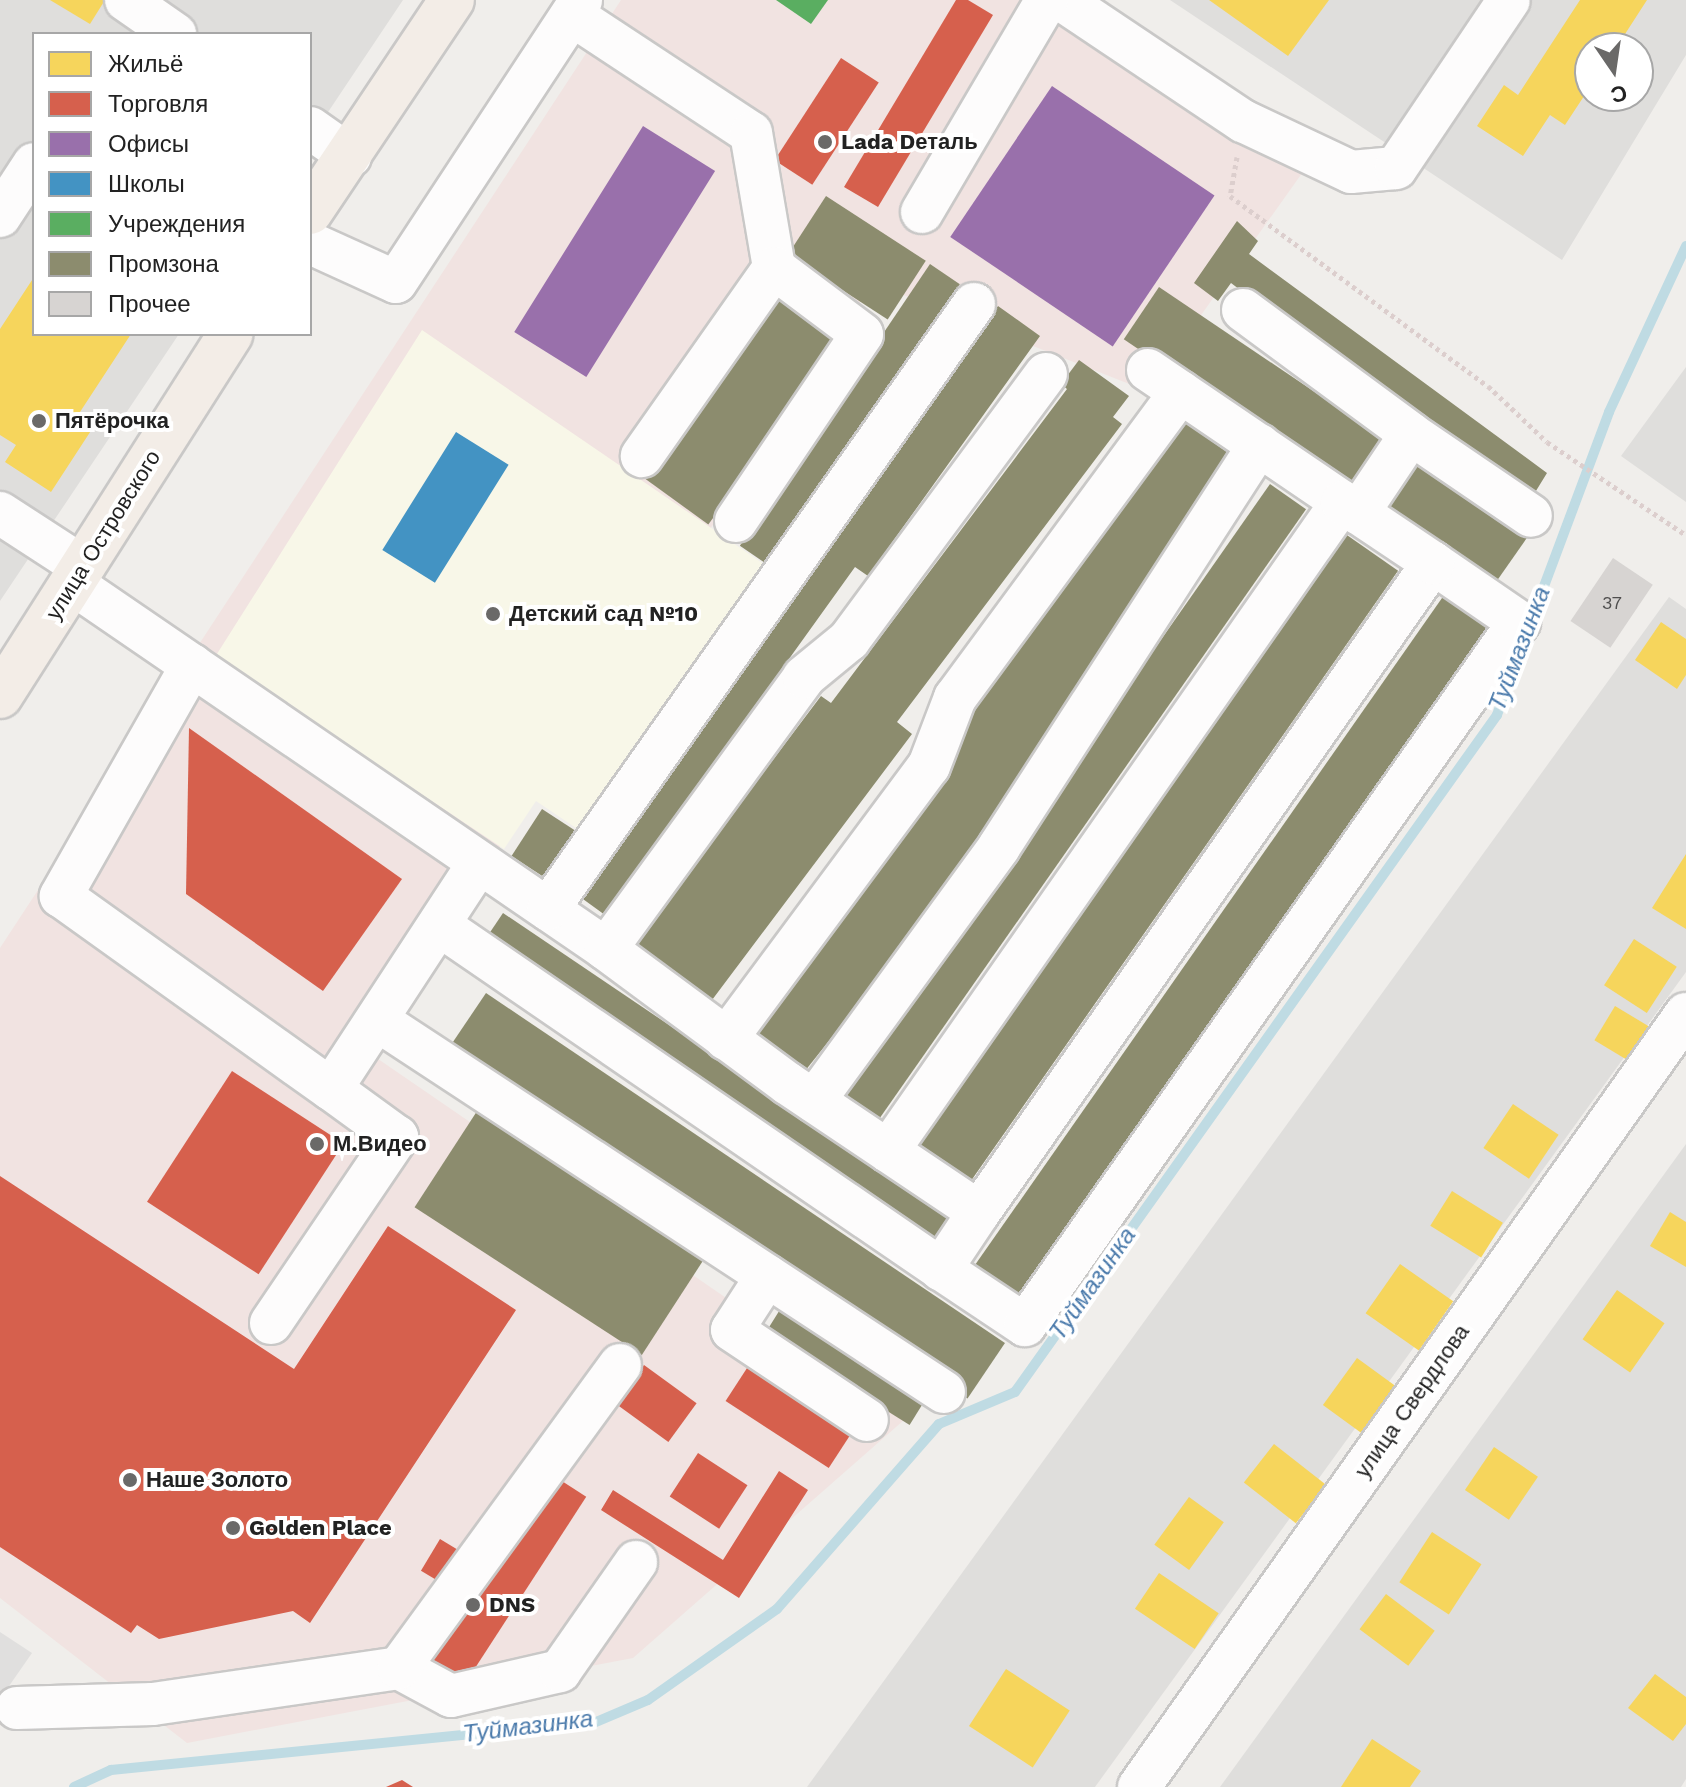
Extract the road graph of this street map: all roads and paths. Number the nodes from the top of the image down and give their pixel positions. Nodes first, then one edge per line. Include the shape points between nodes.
1 (452, 0) edge
2 (1047, 0) edge
3 (1062, 0) edge
4 (1509, 0) edge
5 (576, 7) edge
6 (127, 14) edge
7 (170, 32) edge
8 (1243, 121) junction
9 (312, 129) edge
10 (350, 156) junction
11 (32, 167) edge
12 (312, 209) edge
13 (922, 212) dead end
14 (0, 216) edge
15 (312, 244) edge
16 (774, 268) junction
17 (974, 304) dead end
18 (1243, 310) dead end
19 (230, 336) edge
20 (1046, 374) dead end
21 (1411, 434) junction
22 (1259, 445) junction
23 (642, 456) dead end
24 (1350, 508) junction
25 (0, 513) edge
26 (1531, 516) dead end
27 (736, 521) dead end
28 (1686, 535) edge
29 (1433, 563) junction
30 (78, 575) junction
31 (192, 665) junction
32 (0, 696) edge
33 (479, 863) junction
34 (548, 909) junction
35 (439, 925) junction
36 (606, 949) junction
37 (1686, 1014) edge
38 (377, 1020) junction
39 (726, 1039) junction
40 (331, 1089) junction
41 (814, 1101) junction
42 (888, 1151) junction
43 (979, 1212) junction
44 (941, 1269) junction
45 (767, 1276) junction
46 (271, 1323) dead end
47 (620, 1365) dead end
48 (944, 1392) dead end
49 (867, 1420) dead end
50 (636, 1562) dead end
51 (399, 1668) junction
52 (6, 1713) edge
53 (1139, 1787) edge

1 - 10 main road
2 - 13 street
3 - 8 street
4 - 8 street via 1396,168 1351,172
5 - 15 street via 396,282
5 - 16 street via 751,133
6 - 7 street
8 - 28 path via 1230,196 1488,386 1547,442
9 - 10 street
10 - 12 main road
11 - 14 street
16 - 23 street
16 - 27 street via 862,334
17 - 34 street
18 - 21 street
19 - 30 main road, улица Островского
20 - 36 street via 849,640 804,677
21 - 24 street
21 - 26 street
22 - 24 street
22 - 39 street via 1165,381 955,698 929,766
22 - 41 street via 999,847
24 - 29 street
24 - 42 street
25 - 30 street
29 - 43 street
29 - 44 street via 1519,622 1025,1325
30 - 31 street
30 - 32 main road, улица Островского
31 - 33 street
31 - 40 street via 61,896
33 - 34 street
33 - 35 street
34 - 36 street
35 - 38 street
35 - 44 street
36 - 39 street
37 - 53 street, улица Свердлова
38 - 40 street
38 - 45 street
39 - 41 street
40 - 46 street via 397,1137
41 - 42 street
42 - 43 street
43 - 44 street
45 - 48 street
45 - 49 street via 732,1330
47 - 51 street
50 - 51 street via 560,1671 451,1696
51 - 52 street via 153,1704

